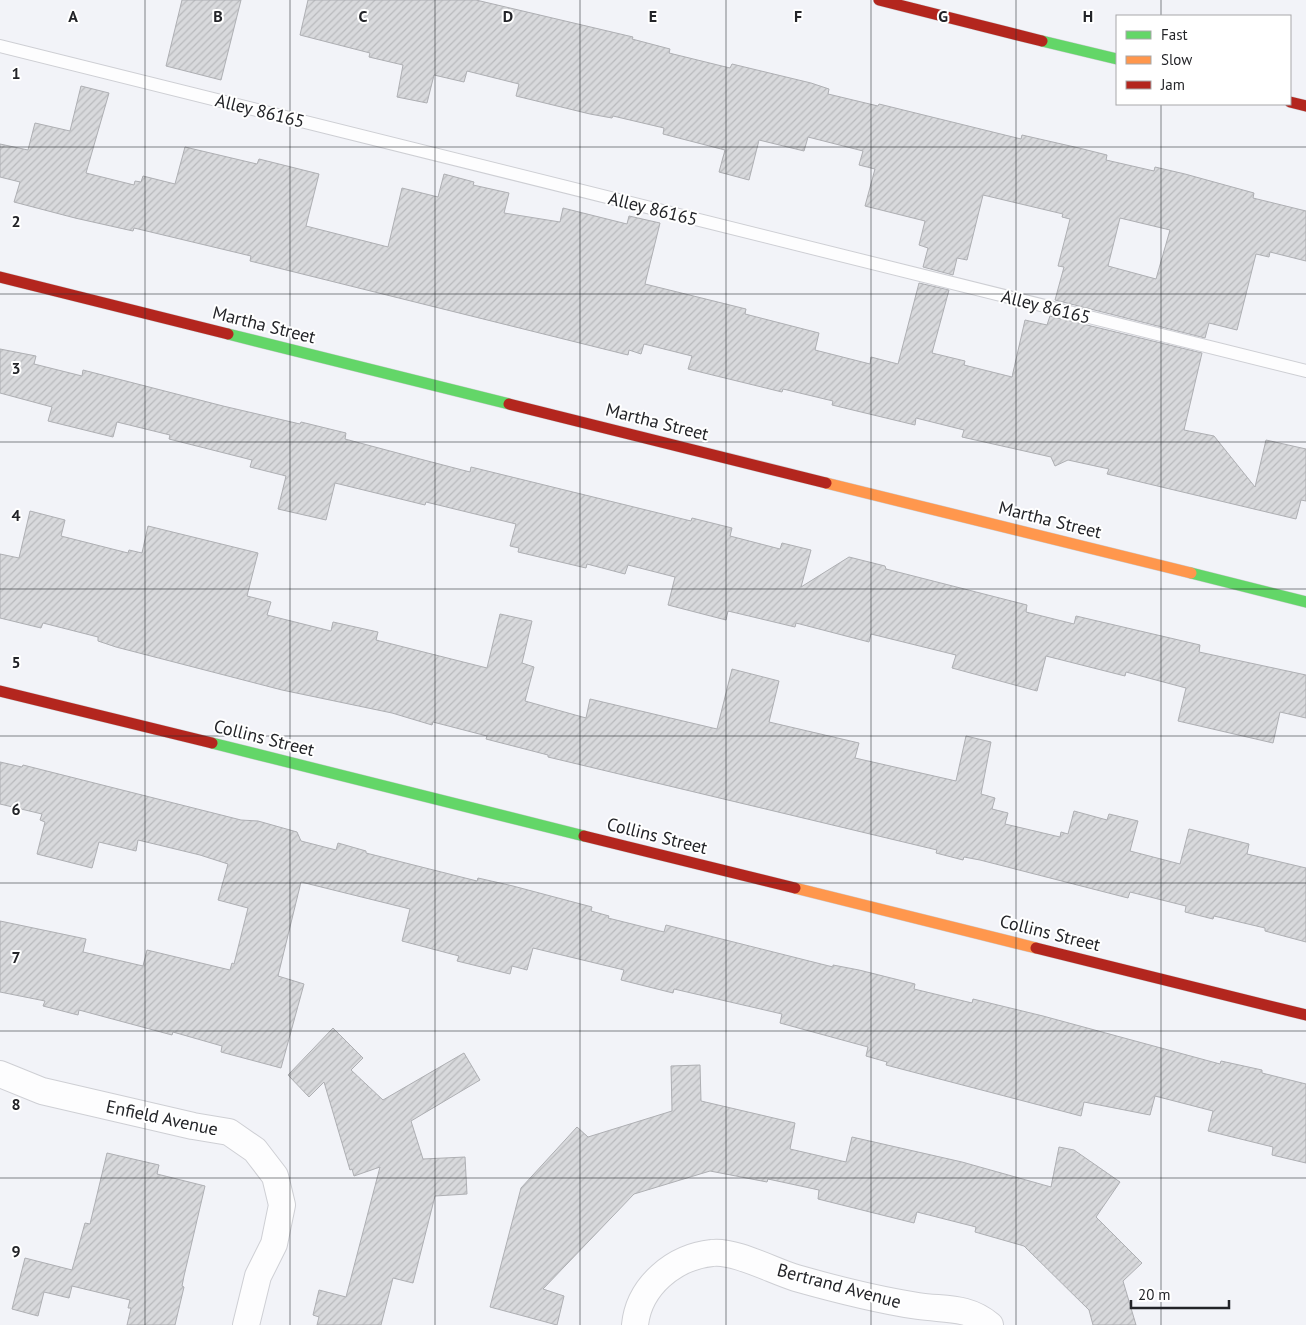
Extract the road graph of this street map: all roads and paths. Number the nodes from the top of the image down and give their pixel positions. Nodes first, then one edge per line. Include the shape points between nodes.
1 (894, 2) edge
2 (0, 46) edge
3 (1116, 59) edge
4 (1291, 102) edge
5 (1306, 106) edge
6 (0, 277) edge
7 (1306, 371) edge
8 (1306, 602) edge
9 (0, 691) edge
10 (1306, 1015) edge
11 (0, 1074) edge
12 (246, 1325) edge
13 (635, 1325) edge
14 (990, 1325) edge

1 - 3 street
2 - 7 lane, Alley 86165
4 - 5 street
6 - 8 street, Martha Street
9 - 10 street, Collins Street
11 - 12 street, Enfield Avenue via 42,1091 229,1132 255,1150 275,1176 282,1205 274,1244 258,1276
13 - 14 street, Bertrand Avenue via 636,1310 656,1278 686,1259 714,1252 822,1284 918,1306 960,1310 979,1316

